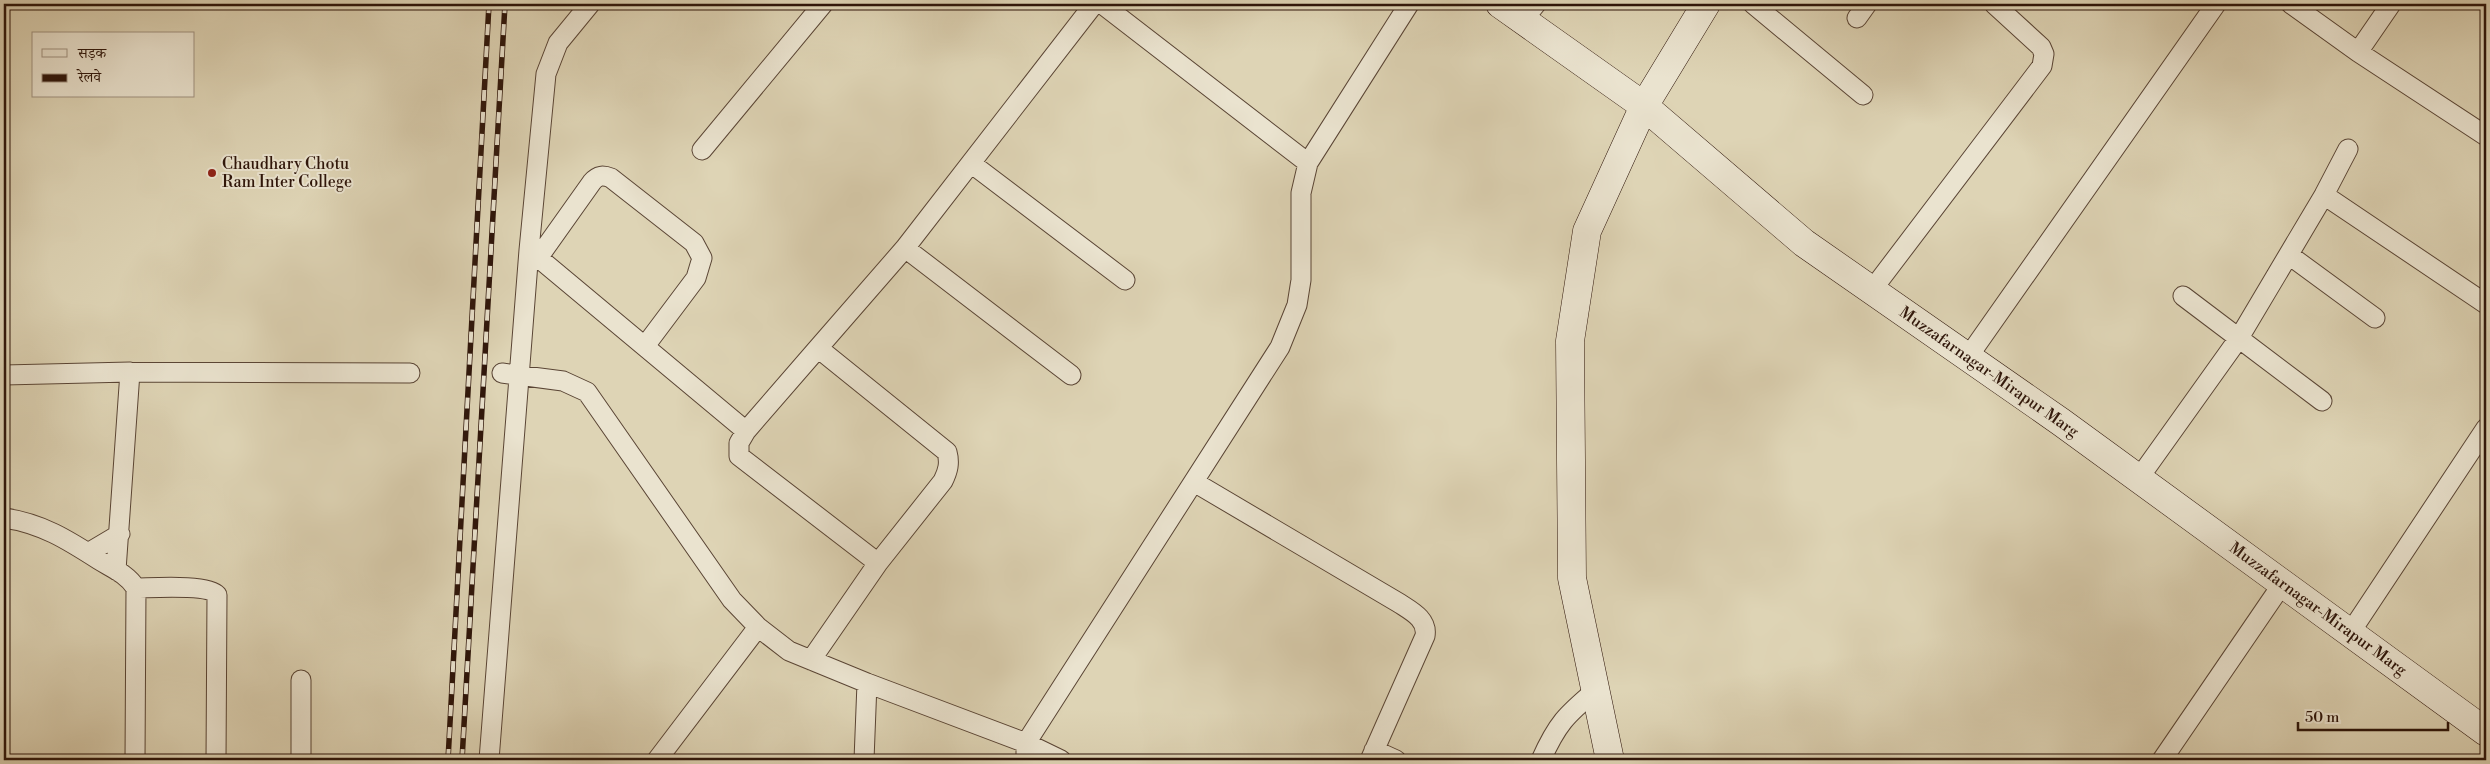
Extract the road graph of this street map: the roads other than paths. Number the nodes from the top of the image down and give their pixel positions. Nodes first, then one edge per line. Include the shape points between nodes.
1 (590, 4) edge
2 (823, 4) edge
3 (1094, 4) edge
4 (1102, 4) edge
5 (1409, 4) edge
6 (1500, 4) edge
7 (1706, 4) edge
8 (1753, 4) edge
9 (1994, 4) edge
10 (2216, 4) edge
11 (2291, 4) edge
12 (2391, 4) edge
13 (1530, 12) edge
14 (2358, 52) junction
15 (1863, 95) dead end
16 (1644, 106) junction
17 (2486, 134) edge
18 (2348, 148) dead end
19 (702, 150) dead end
20 (1308, 163) junction
21 (972, 164) junction
22 (2324, 195) junction
23 (905, 248) junction
24 (533, 254) junction
25 (2288, 255) junction
26 (1125, 280) dead end
27 (1872, 290) junction
28 (2183, 296) dead end
29 (2486, 304) edge
30 (2375, 318) dead end
31 (2239, 338) junction
32 (645, 346) junction
33 (818, 348) junction
34 (1968, 357) junction
35 (130, 372) junction
36 (410, 373) dead end
37 (510, 373) junction
38 (4, 375) edge
39 (1071, 375) dead end
40 (2322, 401) dead end
41 (2486, 428) edge
42 (746, 431) junction
43 (2139, 478) junction
44 (1194, 482) junction
45 (4, 518) edge
46 (120, 534) junction
47 (88, 553) junction
48 (878, 563) junction
49 (116, 570) junction
50 (2283, 583) junction
51 (136, 588) junction
52 (758, 627) junction
53 (2350, 633) junction
54 (811, 660) junction
55 (301, 680) dead end
56 (867, 683) junction
57 (1596, 690) junction
58 (2486, 732) edge
59 (1026, 751) edge
60 (1372, 755) edge
61 (135, 760) edge
62 (216, 760) edge
63 (301, 760) edge
64 (489, 760) edge
65 (658, 760) edge
66 (864, 760) edge
67 (1061, 760) edge
68 (1396, 760) edge
69 (1541, 760) edge
70 (1610, 760) edge
71 (2162, 760) edge

1 - 24 street via 558,44 546,74
2 - 19 street
3 - 21 street
4 - 20 street
5 - 20 street
6 - 13 main road, Muzzafarnagar-Mirapur Marg
7 - 16 main road
8 - 15 street
9 - 27 street via 2041,48 2044,54 2042,66
10 - 34 street
11 - 14 street
12 - 14 street
13 - 16 main road, Muzzafarnagar-Mirapur Marg
14 - 17 street
16 - 27 main road, Muzzafarnagar-Mirapur Marg via 1804,243
16 - 57 main road via 1587,231 1570,341 1572,578
18 - 22 street
20 - 44 street via 1301,193 1301,280 1292,320 1280,347
21 - 23 street
21 - 26 street
22 - 25 street
22 - 29 street
23 - 33 street
23 - 39 street
24 - 32 street
24 - 32 street via 596,177 604,176 611,178 694,243 702,258 696,278
24 - 37 street
25 - 30 street
25 - 31 street
27 - 34 main road, Muzzafarnagar-Mirapur Marg
28 - 31 street
31 - 40 street
31 - 43 street
32 - 42 street
33 - 42 street
33 - 48 street via 946,452 949,459 943,481
34 - 43 main road, Muzzafarnagar-Mirapur Marg
35 - 36 street
35 - 38 street
35 - 46 street
37 - 52 street via 564,381 578,386 593,398 732,600
37 - 64 street
41 - 53 street
42 - 48 street via 738,450 742,460
43 - 50 main road, Muzzafarnagar-Mirapur Marg
44 - 59 street
44 - 60 street via 1399,603 1418,615 1424,624 1425,636
45 - 47 street via 25,520 44,527
46 - 47 street
46 - 49 street
47 - 49 street
48 - 54 street
49 - 51 street
50 - 53 main road, Muzzafarnagar-Mirapur Marg
50 - 71 street
51 - 61 street
51 - 62 street via 203,588 217,595
52 - 54 street via 789,651
52 - 65 street
53 - 58 main road, Muzzafarnagar-Mirapur Marg
54 - 56 street
55 - 63 street
56 - 59 street
56 - 66 street
57 - 69 street via 1566,715
57 - 70 main road
59 - 67 street
60 - 68 street

